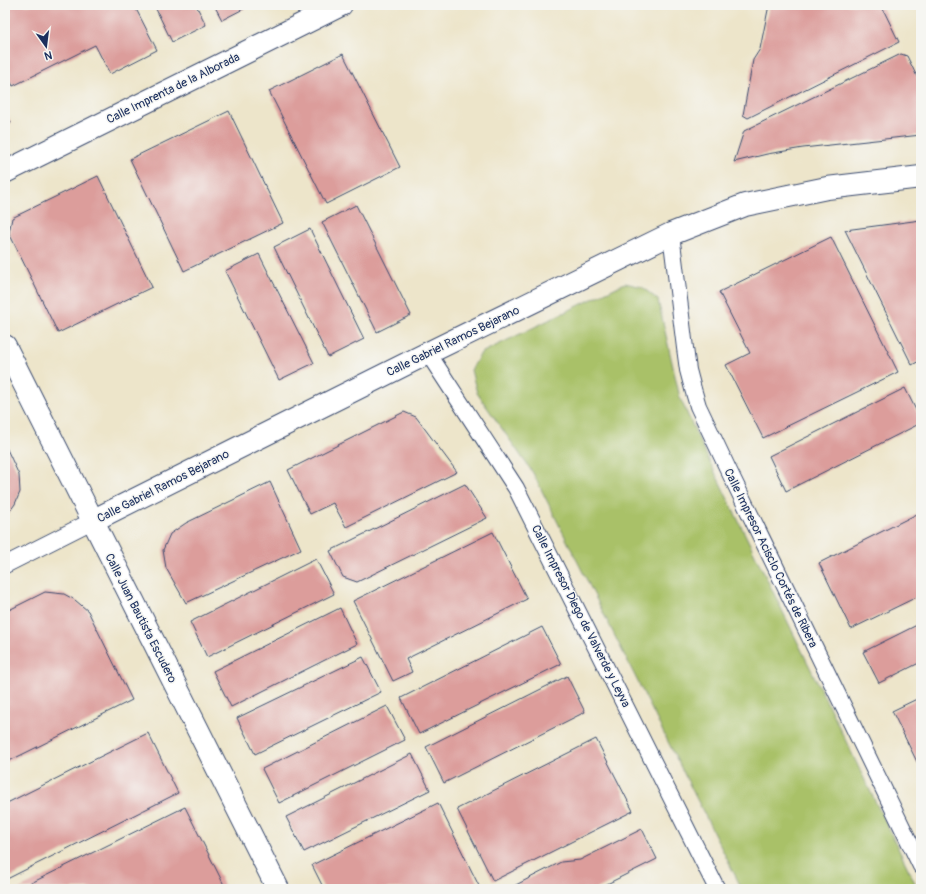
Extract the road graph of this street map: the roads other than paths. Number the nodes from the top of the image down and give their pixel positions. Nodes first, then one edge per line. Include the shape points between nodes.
1 (341, 5) edge
2 (5, 172) edge
3 (921, 177) edge
4 (671, 234) junction
5 (5, 346) edge
6 (428, 353) junction
7 (92, 521) junction
8 (5, 565) edge
9 (921, 866) edge
10 (278, 889) edge
11 (717, 889) edge

1 - 2 street, Calle Imprenta de la Alborada
3 - 4 street, Calle Gabriel Ramos Bejarano via 827,188 745,206
4 - 6 street, Calle Gabriel Ramos Bejarano
4 - 9 street, Calle Impresor Acisclo Cortés de Ribera via 686,355 698,406
5 - 7 street, Calle Juan Bautista Escudero
6 - 7 street, Calle Gabriel Ramos Bejarano
6 - 11 street, Calle Impresor Diego de Valverde y Leyva via 516,488
7 - 8 street, Calle Gabriel Ramos Bejarano
7 - 10 street, Calle Juan Bautista Escudero

